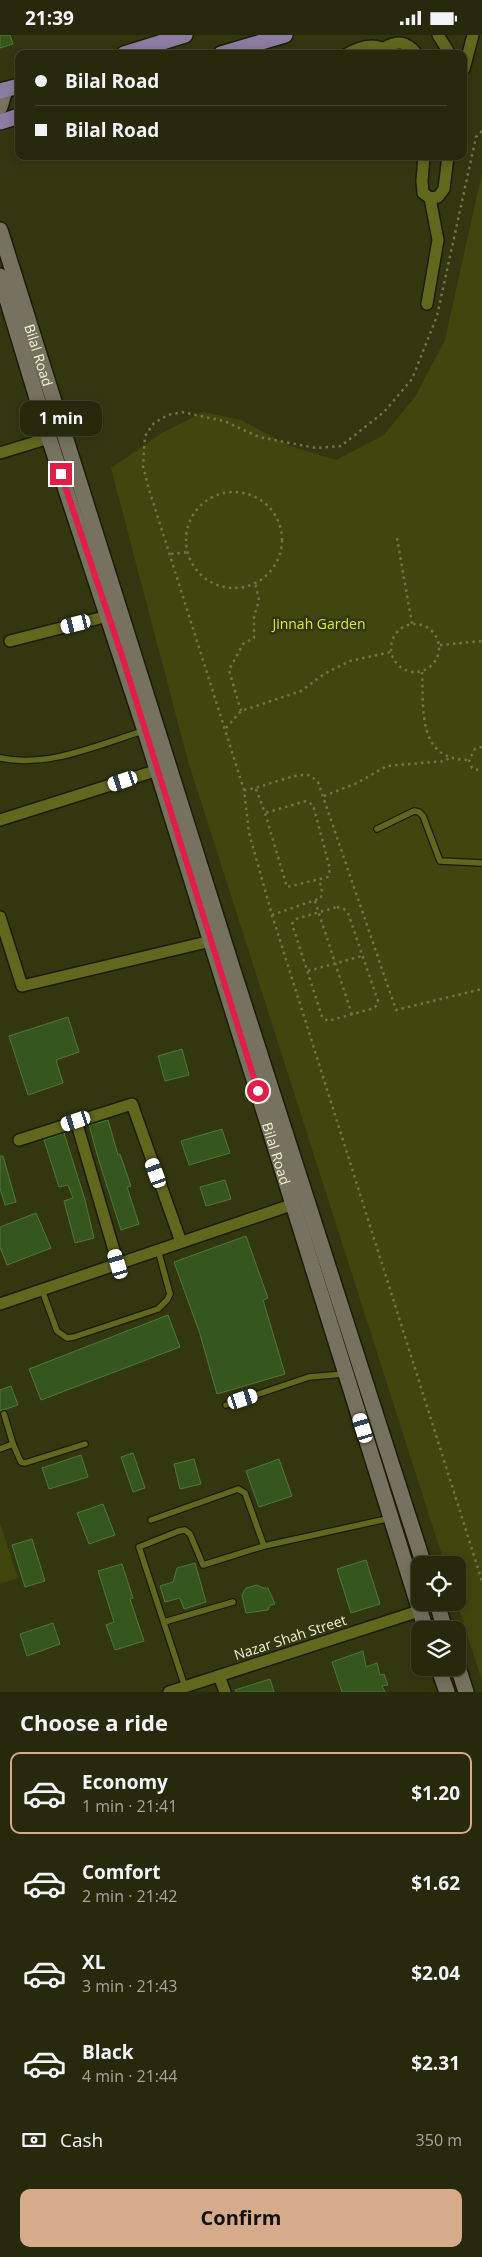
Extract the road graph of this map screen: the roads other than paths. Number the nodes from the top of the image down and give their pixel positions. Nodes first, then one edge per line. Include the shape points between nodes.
1 (285, 35) edge
2 (438, 35) edge
3 (473, 35) edge
4 (176, 36) edge
5 (384, 47) junction
6 (136, 50) edge
7 (234, 50) edge
8 (358, 50) edge
9 (388, 50) edge
10 (413, 50) edge
11 (447, 50) edge
12 (467, 58) edge
13 (8, 89) edge
14 (0, 107) edge
15 (15, 117) edge
16 (0, 122) edge
17 (424, 160) edge
18 (448, 160) edge
19 (430, 199) junction
20 (0, 231) edge
21 (0, 276) edge
22 (427, 304) dead end
23 (49, 438) junction
24 (0, 453) edge
25 (108, 616) junction
26 (10, 641) dead end
27 (146, 731) junction
28 (0, 758) edge
29 (158, 770) junction
30 (0, 820) edge
31 (377, 829) dead end
32 (482, 863) edge
33 (0, 917) edge
34 (212, 941) junction
35 (76, 1121) junction
36 (19, 1140) dead end
37 (294, 1203) junction
38 (181, 1242) junction
39 (158, 1250) junction
40 (118, 1264) junction
41 (42, 1290) junction
42 (0, 1304) edge
43 (347, 1374) junction
44 (226, 1405) dead end
45 (4, 1414) dead end
46 (85, 1444) dead end
47 (13, 1445) junction
48 (0, 1449) edge
49 (391, 1518) junction
50 (151, 1520) dead end
51 (264, 1545) junction
52 (421, 1556) edge
53 (411, 1582) edge
54 (233, 1602) dead end
55 (420, 1611) joint
56 (423, 1621) edge
57 (164, 1622) junction
58 (219, 1676) junction
59 (441, 1676) edge
60 (461, 1676) edge
61 (186, 1687) junction
62 (169, 1692) edge
63 (225, 1692) edge
64 (446, 1692) edge
65 (466, 1692) edge

1 - 7 main road
2 - 11 street
3 - 12 street
4 - 6 main road
5 - 8 street via 372,45
5 - 9 street
5 - 10 street via 400,42
13 - 14 main road
15 - 16 main road
17 - 19 street via 423,193
18 - 19 street via 444,189 438,197
19 - 22 street via 438,239
20 - 52 main road, Bilal Road
21 - 23 main road, Bilal Road
23 - 24 street
23 - 25 main road, Bilal Road
25 - 26 street
25 - 27 main road, Bilal Road
27 - 28 lane via 59,757 31,760
27 - 29 main road, Bilal Road
29 - 30 street
29 - 34 main road, Bilal Road
31 - 32 lane via 414,811 419,812 440,861
33 - 34 street via 22,986
34 - 37 main road, Bilal Road
35 - 36 street
35 - 38 street via 132,1104
35 - 40 street
37 - 38 street
37 - 43 main road, Bilal Road
38 - 39 street
39 - 40 street
39 - 41 lane via 170,1294 158,1309 66,1338 57,1331
40 - 41 street
41 - 42 street
43 - 44 lane via 309,1377
43 - 49 main road, Bilal Road
45 - 47 lane
46 - 47 lane via 25,1463 19,1459
47 - 48 lane
49 - 51 lane
49 - 53 main road, Bilal Road
50 - 51 lane via 238,1489 245,1493
51 - 57 lane via 203,1565 190,1534 185,1530 139,1547
54 - 57 lane
55 - 56 main road, Bilal Road
55 - 58 street, Nazar Shah Street
57 - 61 lane
58 - 61 street, Nazar Shah Street
58 - 63 street
59 - 64 main road
60 - 65 main road
61 - 62 street, Nazar Shah Street

